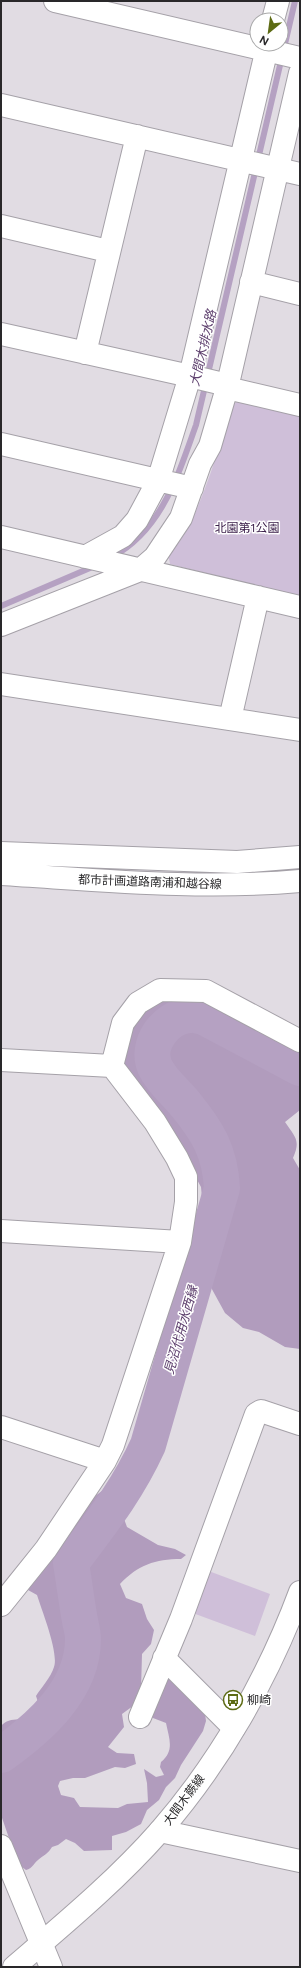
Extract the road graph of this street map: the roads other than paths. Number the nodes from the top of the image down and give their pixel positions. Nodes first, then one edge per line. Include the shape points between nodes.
1 (55, 1) edge
2 (278, 1) edge
3 (275, 12) edge
4 (249, 43) edge
5 (266, 52) edge
6 (282, 52) edge
7 (300, 58) edge
8 (300, 73) edge
9 (1, 105) edge
10 (137, 136) junction
11 (241, 160) junction
12 (278, 169) junction
13 (300, 174) edge
14 (1, 226) edge
15 (108, 251) junction
16 (251, 282) junction
17 (300, 294) edge
18 (1, 334) edge
19 (85, 353) junction
20 (194, 377) junction
21 (223, 385) junction
22 (300, 405) edge
23 (1, 444) edge
24 (175, 485) junction
25 (1, 537) edge
26 (91, 558) junction
27 (131, 567) junction
28 (258, 597) junction
29 (300, 607) edge
30 (1, 625) edge
31 (1, 684) edge
32 (230, 719) junction
33 (300, 730) edge
34 (1, 853) edge
35 (300, 857) edge
36 (1, 874) edge
37 (300, 881) edge
38 (300, 1041) edge
39 (1, 1060) edge
40 (112, 1066) junction
41 (1, 1231) edge
42 (180, 1242) junction
43 (300, 1424) edge
44 (1, 1427) edge
45 (105, 1461) junction
46 (298, 1603) edge
47 (1, 1605) edge
48 (164, 1658) junction
49 (140, 1717) dead end
50 (234, 1728) junction
51 (160, 1831) junction
52 (1, 1846) edge
53 (300, 1861) edge
54 (41, 1944) junction
55 (14, 1967) edge
56 (51, 1967) edge

1 - 4 street
2 - 3 street
5 - 11 street
6 - 7 street
8 - 12 street
9 - 10 street
10 - 11 street
10 - 15 street
11 - 12 street
11 - 20 street
12 - 13 street
12 - 16 street
14 - 15 street
15 - 19 street
16 - 17 street
16 - 21 street
18 - 19 street
19 - 20 street
20 - 21 street
20 - 24 street
21 - 22 street
21 - 24 street via 210,446 200,464
23 - 24 street
24 - 26 street via 123,536
24 - 27 street via 181,518 155,556
25 - 26 street
26 - 27 street
27 - 28 street
27 - 30 street
28 - 29 street
28 - 32 street
31 - 32 street
32 - 33 street
34 - 35 street, 都市計画道路南浦和越谷線 via 237,862
36 - 37 street, 都市計画道路南浦和越谷線 via 171,885
38 - 40 street via 206,991 160,990 138,1003 124,1023
39 - 40 street
40 - 42 street via 155,1122 186,1176 186,1202
41 - 42 street
42 - 45 street via 113,1446
43 - 48 street via 261,1411 256,1414 181,1619
44 - 45 street
45 - 47 street via 46,1550
46 - 50 street, 大間木蕨線 via 266,1671
48 - 49 street
48 - 50 street
50 - 51 street, 大間木蕨線 via 195,1786
51 - 53 street
51 - 54 street, 大間木蕨線 via 95,1896
52 - 54 street
54 - 55 street, 大間木蕨線
54 - 56 street

